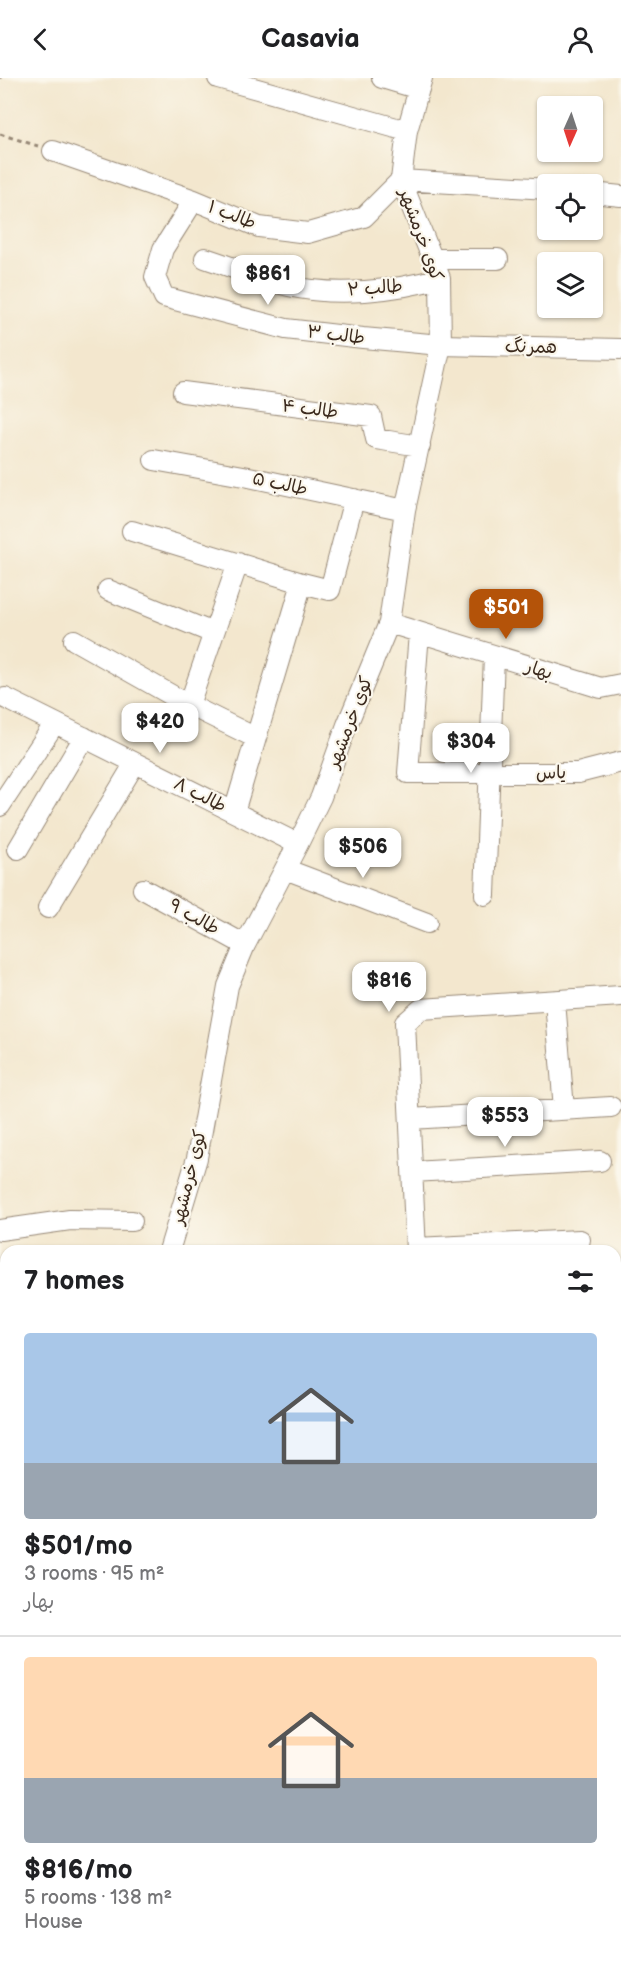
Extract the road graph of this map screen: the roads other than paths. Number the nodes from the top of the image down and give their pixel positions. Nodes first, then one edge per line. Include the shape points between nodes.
1 (218, 78) edge
2 (382, 78) edge
3 (421, 84) edge
4 (407, 131) junction
5 (53, 151) road end
6 (401, 180) junction
7 (537, 188) edge
8 (603, 194) edge
9 (621, 196) edge
10 (194, 200) junction
11 (205, 258) dead end
12 (433, 259) junction
13 (498, 259) dead end
14 (440, 278) junction
15 (441, 345) junction
16 (621, 349) edge
17 (183, 392) dead end
18 (420, 446) junction
19 (154, 460) dead end
20 (354, 499) junction
21 (405, 510) junction
22 (132, 531) dead end
23 (238, 563) junction
24 (302, 582) junction
25 (108, 590) dead end
26 (389, 624) junction
27 (213, 633) junction
28 (419, 633) junction
29 (74, 640) dead end
30 (494, 656) junction
31 (621, 684) edge
32 (5, 698) dead end
33 (189, 705) junction
34 (55, 723) junction
35 (84, 738) junction
36 (256, 738) junction
37 (621, 762) edge
38 (135, 763) junction
39 (489, 774) junction
40 (0, 806) edge
41 (234, 812) junction
42 (298, 844) junction
43 (18, 849) dead end
44 (285, 869) junction
45 (143, 889) dead end
46 (484, 895) dead end
47 (48, 908) dead end
48 (427, 923) dead end
49 (245, 945) junction
50 (621, 996) edge
51 (555, 1001) junction
52 (611, 1107) dead end
53 (564, 1109) junction
54 (410, 1119) junction
55 (600, 1161) dead end
56 (413, 1172) junction
57 (132, 1221) dead end
58 (0, 1230) edge
59 (580, 1240) dead end
60 (171, 1245) edge
61 (416, 1245) edge
62 (489, 1245) edge

1 - 4 street
2 - 3 street
3 - 4 street, کوی خرمشهر
4 - 6 street, کوی خرمشهر
5 - 10 street, طالب ۱
6 - 7 street, کوی خرمشهر
6 - 10 street, طالب ۱ via 364,216 308,233 259,227
6 - 12 street, کوی خرمشهر
8 - 9 street
10 - 15 street, طالب ۳ via 163,249 155,277 164,297 286,329
11 - 14 street, طالب ۲ via 307,289 373,290
12 - 13 street
12 - 14 street, کوی خرمشهر
14 - 15 street, کوی خرمشهر
15 - 16 street, همرنگ
15 - 18 street, کوی خرمشهر
17 - 18 street, طالب ۴ via 371,416 376,439
18 - 21 street, کوی خرمشهر
19 - 20 street, طالب ۵
20 - 21 street, طالب ۵
20 - 24 street via 330,590
21 - 26 street, کوی خرمشهر
22 - 23 street
23 - 24 street
23 - 27 street
24 - 36 street
25 - 27 street
26 - 28 street, بهار
26 - 42 street, کوی خرمشهر via 321,797
27 - 33 street
28 - 30 street, بهار
28 - 39 street, یاس via 408,773
29 - 33 street
30 - 31 street, بهار via 601,688
30 - 39 street
32 - 34 street, طالب ۸
33 - 36 street
34 - 35 street, طالب ۸
34 - 40 street
35 - 38 street, طالب ۸
35 - 43 street
36 - 41 street
37 - 39 street, یاس via 578,773
38 - 41 street, طالب ۸
38 - 47 street
39 - 46 street
41 - 42 street, طالب ۸
42 - 44 street, کوی خرمشهر
44 - 48 street
44 - 49 street, کوی خرمشهر
45 - 49 street, طالب ۹
49 - 60 street, کوی خرمشهر via 228,986 196,1158
50 - 51 street
51 - 53 street
51 - 54 street via 421,1009 405,1023
52 - 53 street
53 - 54 street
54 - 56 street
55 - 56 street
56 - 61 street
57 - 58 street via 70,1220
59 - 62 street

